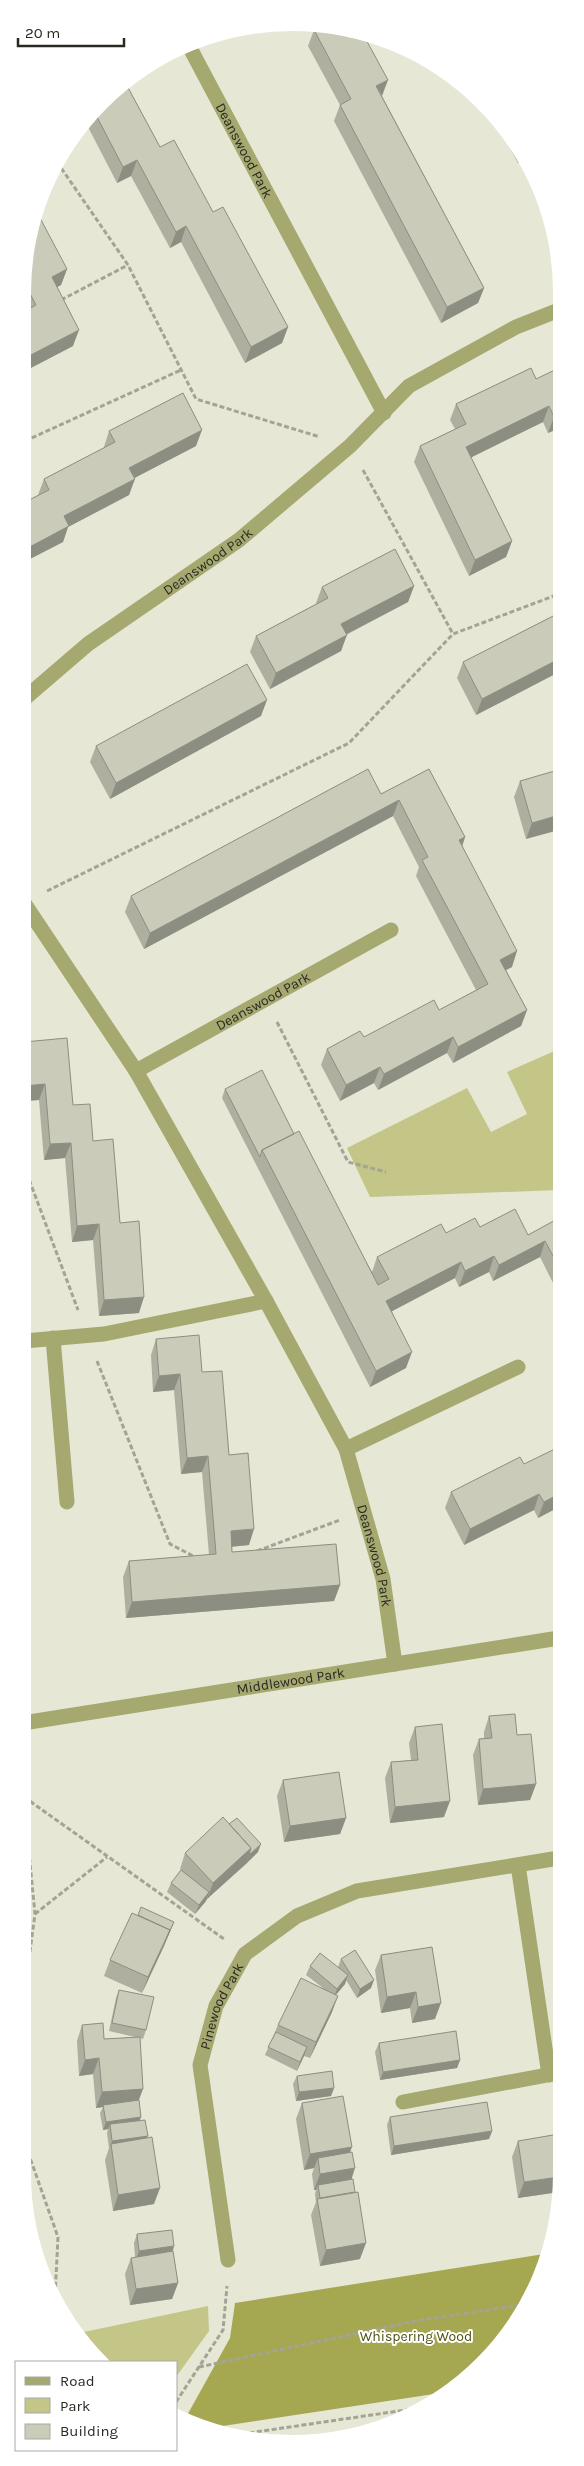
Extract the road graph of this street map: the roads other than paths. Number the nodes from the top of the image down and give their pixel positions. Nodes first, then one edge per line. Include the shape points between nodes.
1 (192, 51) edge
2 (553, 312) edge
3 (384, 413) junction
4 (31, 693) edge
5 (31, 914) edge
6 (391, 930) dead end
7 (136, 1071) junction
8 (266, 1301) junction
9 (53, 1338) junction
10 (31, 1340) edge
11 (518, 1366) dead end
12 (346, 1449) junction
13 (67, 1502) dead end
14 (553, 1639) edge
15 (395, 1664) junction
16 (31, 1722) edge
17 (553, 1859) edge
18 (518, 1865) junction
19 (553, 2068) edge
20 (553, 2074) edge
21 (403, 2102) dead end
22 (228, 2260) road end

1 - 3 street, Deanswood Park
2 - 3 street, Deanswood Park via 516,327 409,386
3 - 4 street, Deanswood Park via 239,540 88,644
5 - 7 street, Deanswood Park
6 - 7 street, Deanswood Park
7 - 8 street, Deanswood Park
8 - 9 street via 104,1334
8 - 12 street, Deanswood Park
9 - 10 street
9 - 13 street
11 - 12 street
12 - 15 street, Deanswood Park via 383,1579
14 - 15 street, Middlewood Park
15 - 16 street, Middlewood Park
17 - 18 street, Pinewood Park
18 - 19 street
18 - 22 street, Pinewood Park via 357,1891 297,1916 245,1954 216,2006 200,2066
20 - 21 street

